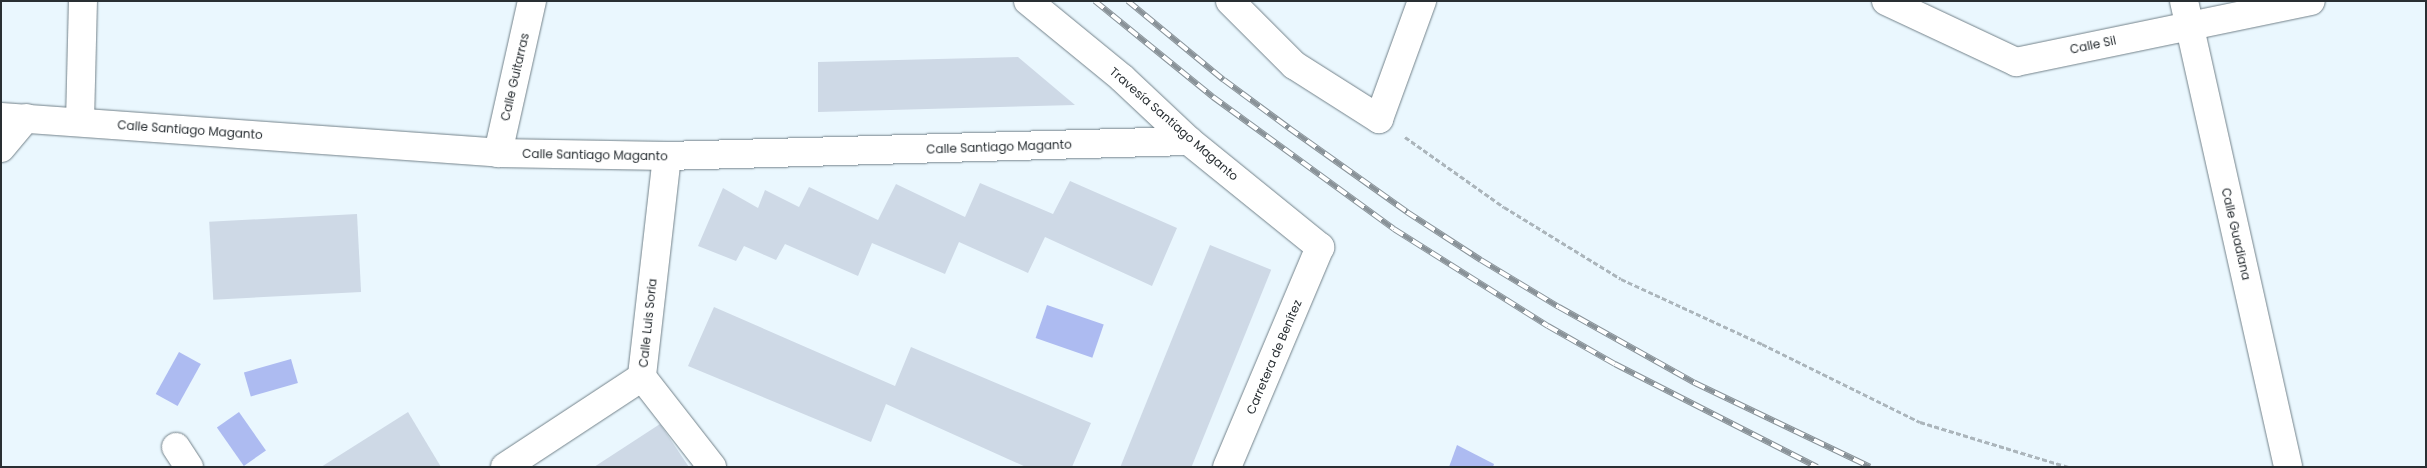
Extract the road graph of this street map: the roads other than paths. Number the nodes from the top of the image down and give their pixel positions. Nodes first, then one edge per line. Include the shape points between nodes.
1 (83, 1) edge
2 (532, 1) edge
3 (1028, 1) edge
4 (1230, 1) edge
5 (1422, 1) edge
6 (1886, 1) edge
7 (2311, 1) edge
8 (2187, 13) edge
9 (14, 118) edge
10 (80, 122) junction
11 (1189, 141) junction
12 (1, 148) edge
13 (498, 153) junction
14 (667, 156) junction
15 (1320, 247) joint
16 (642, 377) junction
17 (505, 467) edge
18 (712, 467) edge
19 (1227, 467) edge
20 (2288, 467) edge

1 - 10 street
2 - 13 street, Calle Guitarras
3 - 11 street, Travesía Santiago Maganto via 1122,78
4 - 5 street via 1294,65 1380,119
6 - 8 street, Calle Sil via 2016,62
7 - 8 street, Calle Sil
8 - 20 street, Calle Guadiana
9 - 10 street, Calle Santiago Maganto
9 - 12 street
10 - 13 street, Calle Santiago Maganto
11 - 14 street, Calle Santiago Maganto
11 - 15 street, Travesía Santiago Maganto
13 - 14 street, Calle Santiago Maganto
14 - 16 street, Calle Luis Soria
15 - 19 street, Carretera de Benítez
16 - 17 street
16 - 18 street, Calle Luis Soria

